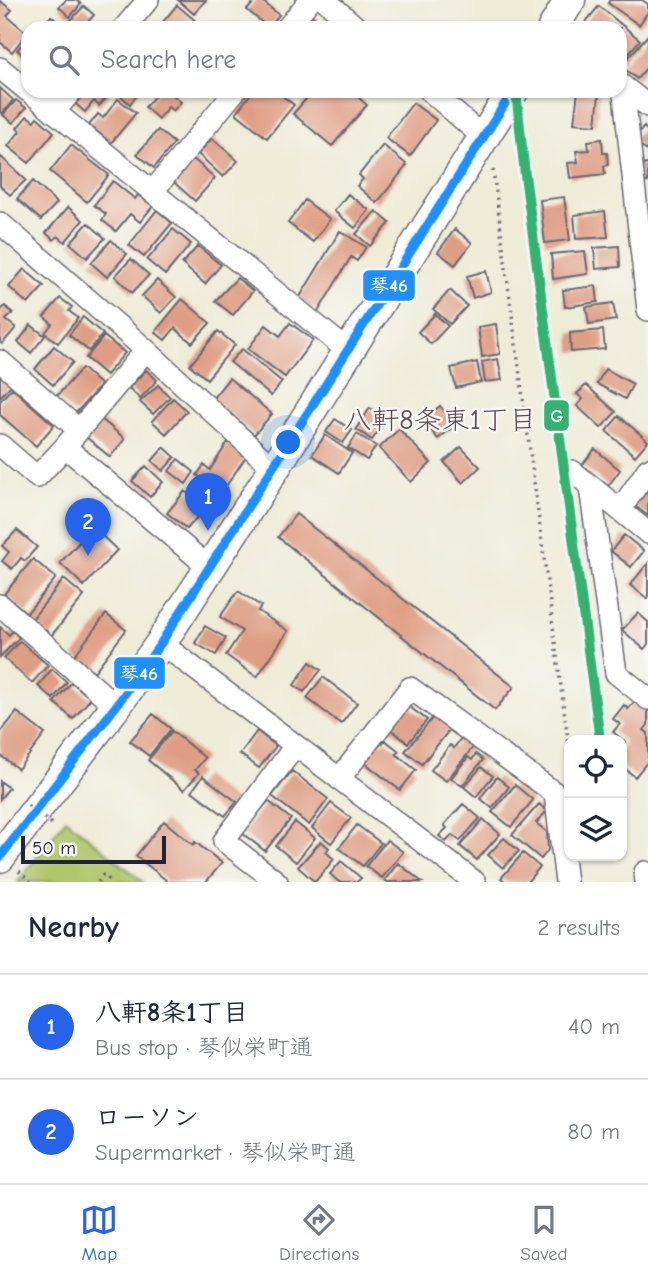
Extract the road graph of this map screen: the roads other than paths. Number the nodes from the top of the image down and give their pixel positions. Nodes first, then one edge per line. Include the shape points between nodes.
1 (148, 0) edge
2 (310, 0) edge
3 (325, 0) edge
4 (570, 0) edge
5 (130, 21) edge
6 (293, 21) edge
7 (349, 21) edge
8 (557, 21) edge
9 (0, 68) edge
10 (21, 85) edge
11 (627, 90) edge
12 (37, 98) edge
13 (66, 98) edge
14 (229, 98) edge
15 (437, 98) edge
16 (510, 98) edge
17 (623, 98) edge
18 (648, 106) edge
19 (54, 112) junction
20 (487, 149) junction
21 (153, 191) junction
22 (0, 223) edge
23 (648, 310) edge
24 (146, 349) junction
25 (348, 351) junction
26 (0, 361) edge
27 (79, 430) junction
28 (0, 445) edge
29 (65, 447) junction
30 (274, 469) junction
31 (648, 469) edge
32 (572, 471) dead end
33 (590, 487) junction
34 (620, 510) junction
35 (648, 533) edge
36 (210, 568) junction
37 (0, 605) edge
38 (161, 643) junction
39 (648, 699) edge
40 (116, 706) junction
41 (295, 746) junction
42 (339, 779) junction
43 (6, 858) edge
44 (277, 882) edge
45 (475, 882) edge
46 (566, 882) edge

1 - 5 street
2 - 6 street
3 - 7 street
4 - 8 main road
9 - 10 street
11 - 18 street
12 - 19 street
13 - 19 street
14 - 21 street
15 - 20 street
16 - 20 main road
17 - 23 street
19 - 21 street
20 - 25 main road
21 - 25 street
22 - 24 street
24 - 27 street
24 - 30 street
25 - 30 main road
26 - 27 street
27 - 29 street
28 - 29 street via 37,477
29 - 36 street
30 - 36 main road
31 - 34 street
32 - 33 street
33 - 34 street
33 - 39 street via 616,673
34 - 35 street
36 - 38 main road
37 - 40 street
38 - 40 main road
38 - 41 street
40 - 43 main road
41 - 42 street
41 - 44 street via 224,841
42 - 45 street
42 - 46 street via 410,688 555,793

